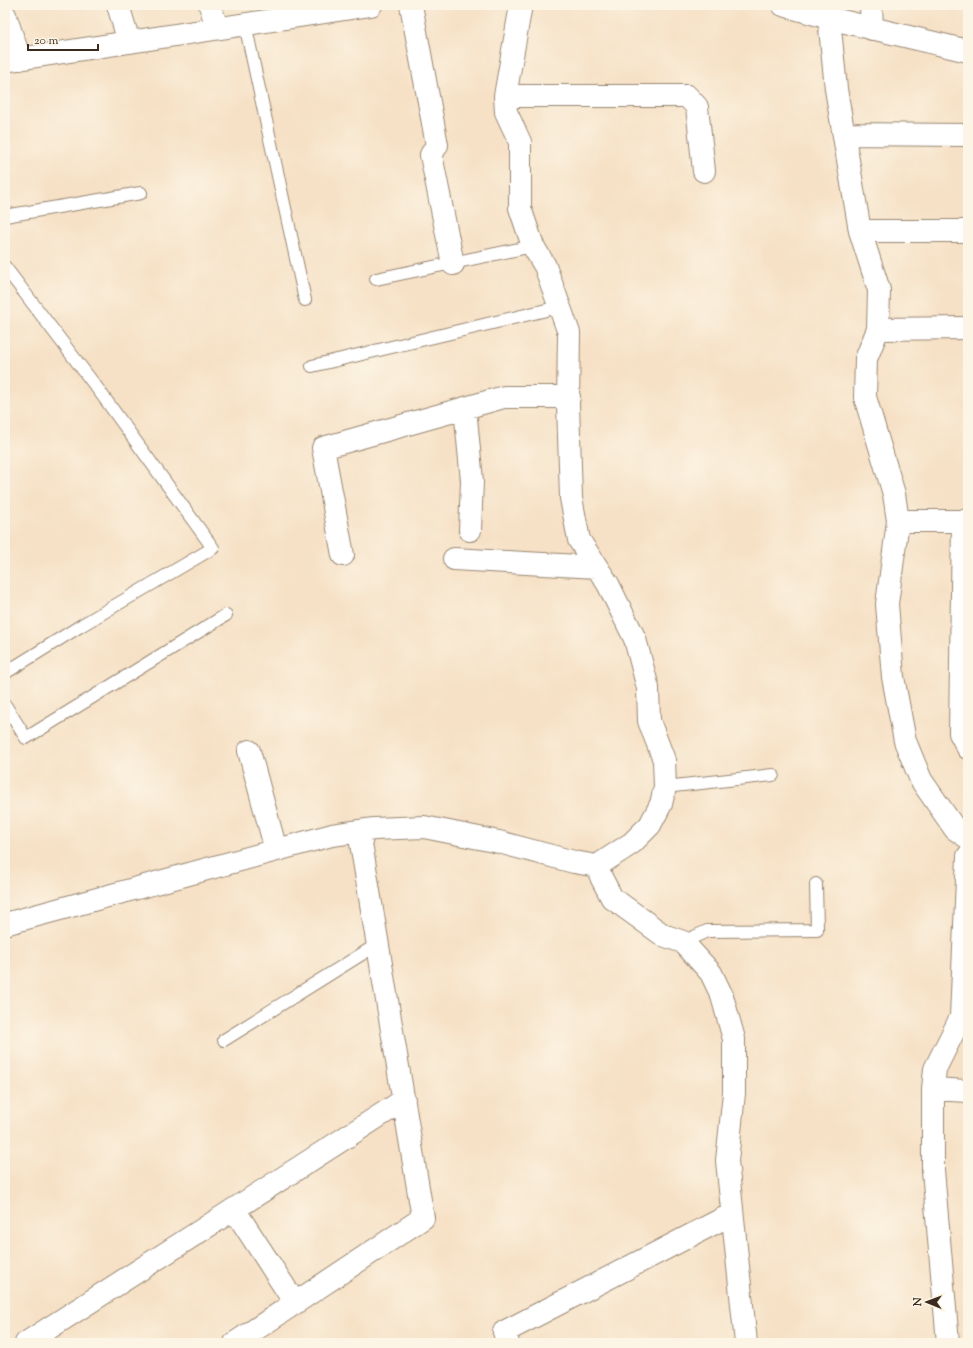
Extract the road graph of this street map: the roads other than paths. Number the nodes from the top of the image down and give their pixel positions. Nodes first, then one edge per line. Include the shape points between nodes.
1 (118, 5) edge
2 (210, 5) edge
3 (370, 5) edge
4 (411, 5) edge
5 (521, 5) edge
6 (783, 5) edge
7 (871, 5) edge
8 (5, 15) edge
9 (829, 18) junction
10 (245, 24) junction
11 (217, 28) junction
12 (872, 29) junction
13 (129, 42) junction
14 (968, 51) edge
15 (12, 60) edge
16 (505, 96) junction
17 (844, 134) junction
18 (968, 135) edge
19 (704, 171) dead end
20 (141, 193) dead end
21 (5, 216) edge
22 (860, 231) junction
23 (968, 231) edge
24 (533, 246) junction
25 (453, 264) junction
26 (5, 267) edge
27 (376, 279) dead end
28 (305, 300) dead end
29 (558, 307) junction
30 (968, 328) edge
31 (878, 329) junction
32 (312, 366) dead end
33 (569, 397) junction
34 (465, 408) junction
35 (898, 521) junction
36 (966, 521) edge
37 (470, 530) dead end
38 (343, 555) dead end
39 (454, 559) dead end
40 (597, 567) junction
41 (226, 615) dead end
42 (5, 673) edge
43 (5, 706) edge
44 (968, 748) edge
45 (249, 751) dead end
46 (774, 775) dead end
47 (665, 787) junction
48 (359, 831) junction
49 (968, 838) edge
50 (276, 850) junction
51 (968, 856) edge
52 (597, 866) junction
53 (816, 884) dead end
54 (5, 924) edge
55 (683, 942) junction
56 (378, 944) junction
57 (962, 1029) edge
58 (224, 1040) dead end
59 (933, 1089) junction
60 (968, 1091) edge
61 (404, 1100) junction
62 (234, 1209) junction
63 (732, 1214) junction
64 (295, 1303) junction
65 (262, 1336) edge
66 (26, 1343) edge
67 (235, 1343) edge
68 (508, 1343) edge
69 (746, 1343) edge
70 (948, 1343) edge

1 - 13 street
2 - 11 street
3 - 10 street
4 - 25 street via 437,145 431,156
5 - 16 street
6 - 9 street
7 - 12 street
8 - 15 street
9 - 12 street
9 - 17 street via 836,89
10 - 11 street
10 - 28 lane
11 - 13 street
12 - 14 street
13 - 15 street
16 - 19 street via 688,96 697,107
16 - 24 street via 506,112 520,142 520,208
17 - 18 street
17 - 22 street
20 - 21 lane
22 - 23 street
22 - 31 street via 879,290
24 - 25 lane
24 - 29 street via 545,266
25 - 27 lane
26 - 42 lane via 213,548
29 - 32 lane
29 - 33 street via 568,333
30 - 31 street
31 - 35 street via 866,359 865,397 894,494
33 - 34 street via 504,397
33 - 40 street via 571,498 579,540
34 - 37 street via 472,481
34 - 38 street via 323,448
35 - 36 street
35 - 49 street via 887,604 894,677 905,741 921,780 955,829
36 - 44 street via 960,733
39 - 40 street
40 - 47 street via 635,640 648,688 649,721 664,760
41 - 43 lane via 26,738
45 - 50 street
46 - 47 lane
47 - 52 street via 661,804 650,825 632,843
48 - 50 street via 332,835
48 - 52 street via 374,828 424,827
48 - 56 street
50 - 54 street
51 - 57 street
52 - 55 street via 612,898 663,935
53 - 55 lane via 817,930 707,931
55 - 63 street via 711,973 722,996 734,1038 734,1093 726,1161
56 - 58 lane
56 - 61 street
57 - 59 street via 935,1069
59 - 60 street
59 - 70 street via 933,1170
61 - 62 street
61 - 64 street via 423,1218
62 - 64 street
62 - 66 street
63 - 68 street via 504,1332
63 - 69 street
64 - 65 street
65 - 67 street

